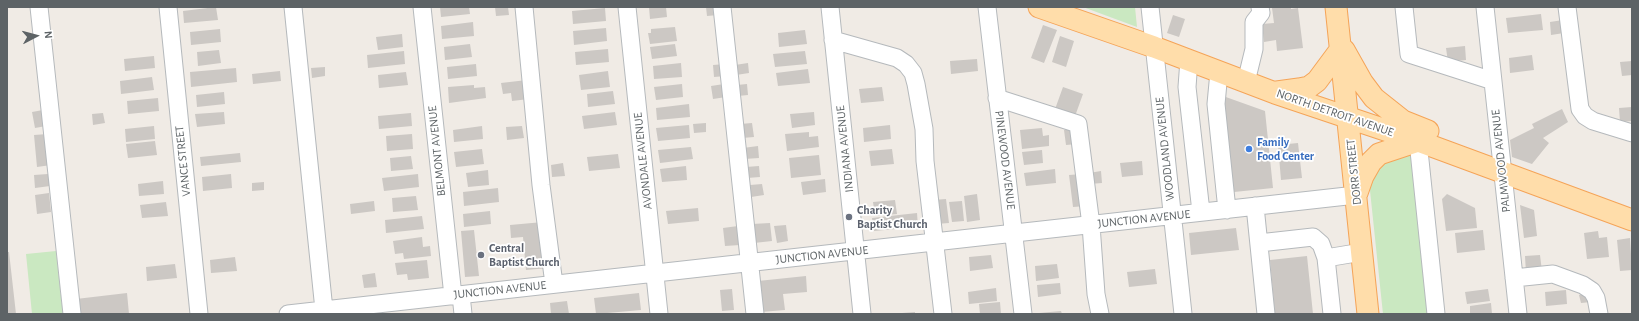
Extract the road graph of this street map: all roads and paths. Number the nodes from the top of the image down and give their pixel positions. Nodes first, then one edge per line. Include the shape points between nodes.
1 (38, 7) edge
2 (168, 7) edge
3 (293, 7) edge
4 (422, 7) edge
5 (524, 7) edge
6 (627, 7) edge
7 (722, 7) edge
8 (830, 7) edge
9 (987, 7) edge
10 (1039, 7) edge
11 (1150, 7) edge
12 (1260, 7) edge
13 (1336, 7) edge
14 (1404, 7) edge
15 (1484, 7) edge
16 (1567, 7) edge
17 (833, 40) junction
18 (1339, 44) junction
19 (1154, 47) junction
20 (1189, 60) junction
21 (1220, 72) junction
22 (1493, 81) junction
23 (1246, 82) junction
24 (1275, 93) junction
25 (997, 98) junction
26 (1348, 118) junction
27 (1632, 132) edge
28 (1418, 141) junction
29 (1498, 170) junction
30 (1356, 195) junction
31 (1255, 206) junction
32 (1226, 210) junction
33 (1201, 212) junction
34 (1172, 216) junction
35 (1632, 220) edge
36 (1091, 225) junction
37 (1014, 233) junction
38 (935, 242) junction
39 (1259, 243) junction
40 (856, 251) junction
41 (1362, 252) junction
42 (1326, 258) junction
43 (750, 263) junction
44 (654, 273) junction
45 (1514, 278) junction
46 (554, 284) junction
47 (457, 295) junction
48 (334, 311) edge
49 (72, 314) edge
50 (199, 314) edge
51 (288, 314) edge
52 (463, 314) edge
53 (659, 314) edge
54 (755, 314) edge
55 (862, 314) edge
56 (943, 314) edge
57 (1023, 314) edge
58 (1100, 314) edge
59 (1183, 314) edge
60 (1266, 314) edge
61 (1332, 314) edge
62 (1368, 314) edge
63 (1436, 314) edge
64 (1518, 314) edge
65 (1599, 314) edge

1 - 49 street
2 - 50 street, VANCE STREET
3 - 48 street
4 - 47 street, BELMONT AVENUE
5 - 46 street via 541,185
6 - 44 street, AVONDALE AVENUE
7 - 43 street
8 - 17 street, INDIANA AVENUE
9 - 25 street, PINEWOOD AVENUE
10 - 19 main road, NORTH DETROIT AVENUE
11 - 19 street, WOODLAND AVENUE
12 - 23 street via 1260,13 1254,22 1254,49
13 - 18 main road, DORR STREET
14 - 22 street via 1409,54
15 - 22 street, PALMWOOD AVENUE
16 - 27 street via 1580,110 1593,121
17 - 38 street via 897,58 906,64 912,73 924,129 925,161
17 - 40 street, INDIANA AVENUE
18 - 24 main road via 1317,81 1309,87
18 - 26 main road, DORR STREET
18 - 29 main road via 1362,82 1386,109 1403,121 1454,141
19 - 20 main road, NORTH DETROIT AVENUE
19 - 34 street, WOODLAND AVENUE
20 - 21 main road, NORTH DETROIT AVENUE
20 - 33 street via 1187,87
21 - 23 main road, NORTH DETROIT AVENUE
21 - 32 street via 1216,104
22 - 29 street, PALMWOOD AVENUE
23 - 24 main road, NORTH DETROIT AVENUE
24 - 26 main road, NORTH DETROIT AVENUE
25 - 36 street via 1078,124
25 - 37 street, PINEWOOD AVENUE
26 - 28 main road, NORTH DETROIT AVENUE
26 - 30 main road, DORR STREET
28 - 29 main road, NORTH DETROIT AVENUE
28 - 30 main road via 1379,154 1363,176
28 - 63 street
29 - 35 main road, NORTH DETROIT AVENUE
29 - 45 street, PALMWOOD AVENUE
30 - 31 street, JUNCTION AVENUE
30 - 41 main road, DORR STREET
31 - 32 street, JUNCTION AVENUE
31 - 39 street
32 - 33 street, JUNCTION AVENUE
33 - 34 street, JUNCTION AVENUE
34 - 36 street, JUNCTION AVENUE
34 - 59 street, WOODLAND AVENUE
36 - 37 street, JUNCTION AVENUE
36 - 58 street
37 - 38 street, JUNCTION AVENUE
37 - 57 street, PINEWOOD AVENUE
38 - 40 street, JUNCTION AVENUE
38 - 56 street
39 - 42 street via 1312,237 1321,244
39 - 60 street
40 - 43 street, JUNCTION AVENUE
40 - 55 street, INDIANA AVENUE
41 - 42 street
41 - 62 main road, DORR STREET
42 - 61 street
43 - 44 street, JUNCTION AVENUE
43 - 54 street
44 - 46 street, JUNCTION AVENUE
44 - 53 street, AVONDALE AVENUE
45 - 64 street, PALMWOOD AVENUE
45 - 65 street via 1553,274 1583,285 1592,291 1596,298
46 - 47 street, JUNCTION AVENUE
47 - 48 street, JUNCTION AVENUE
47 - 52 street, BELMONT AVENUE
48 - 51 street, JUNCTION AVENUE

